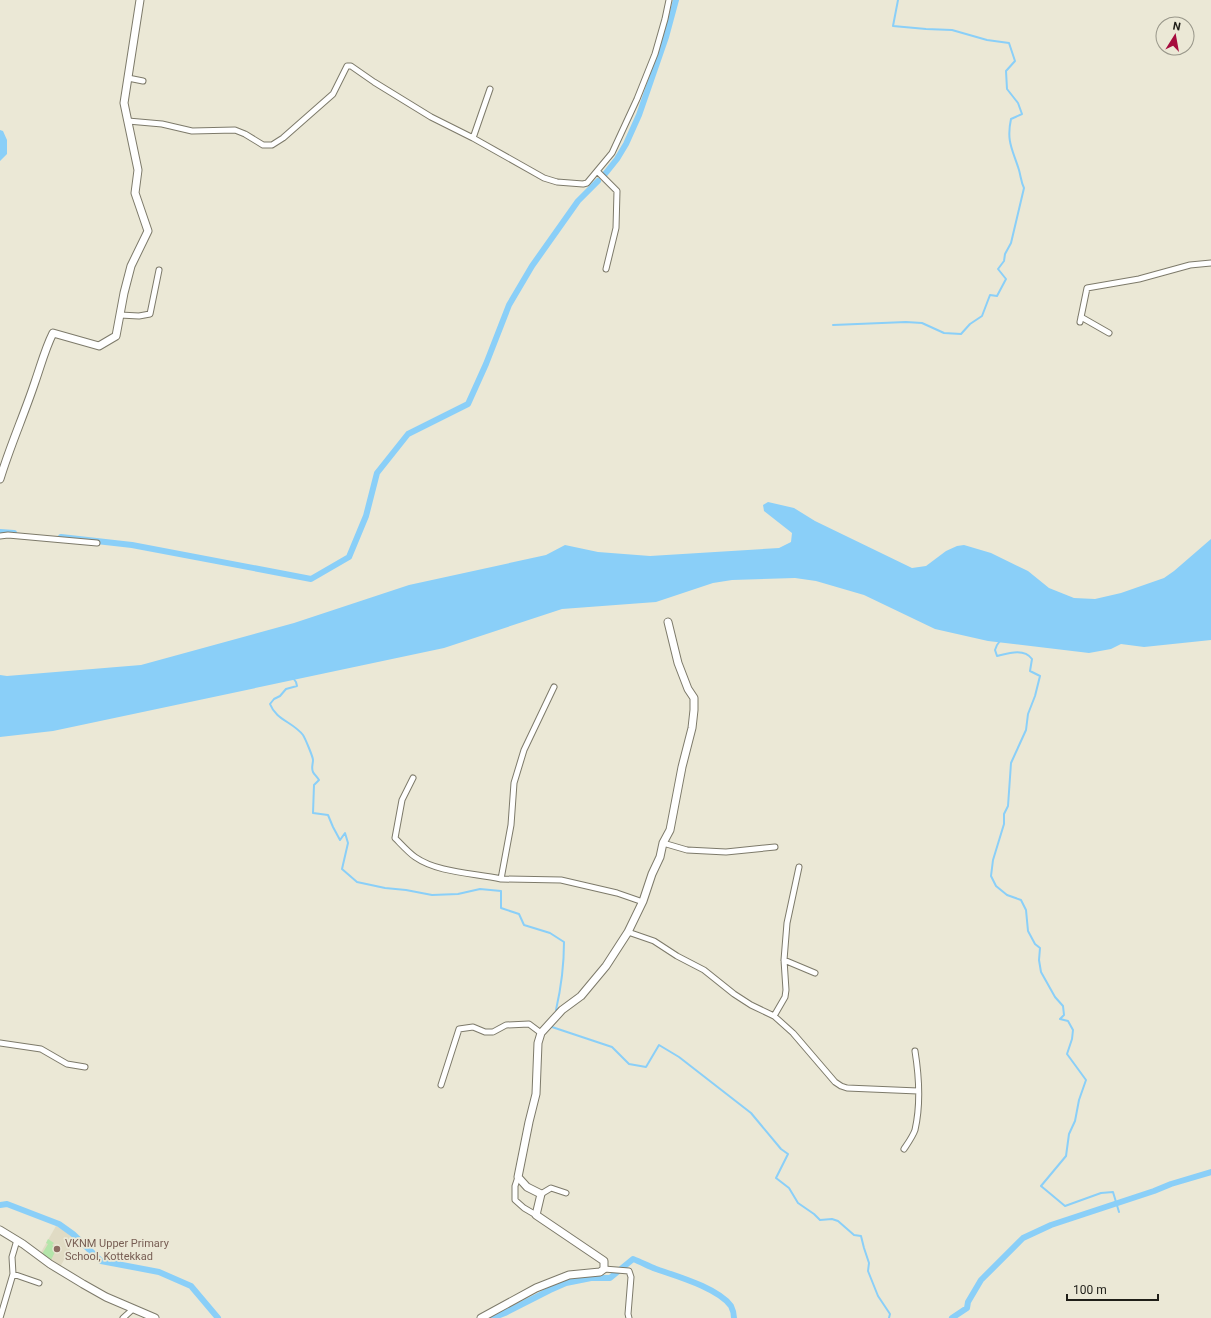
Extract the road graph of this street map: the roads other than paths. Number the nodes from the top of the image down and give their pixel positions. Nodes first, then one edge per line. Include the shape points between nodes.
1 (140, 0) edge
2 (669, 0) edge
3 (128, 78) junction
4 (143, 81) dead end
5 (490, 89) dead end
6 (128, 121) junction
7 (473, 138) junction
8 (597, 171) junction
9 (1211, 263) edge
10 (606, 269) dead end
11 (158, 270) dead end
12 (120, 315) junction
13 (1109, 333) dead end
14 (0, 479) edge
15 (0, 536) edge
16 (97, 543) dead end
17 (668, 622) dead end
18 (554, 687) dead end
19 (412, 778) dead end
20 (664, 843) junction
21 (775, 847) dead end
22 (799, 867) dead end
23 (501, 879) junction
24 (643, 902) junction
25 (628, 932) junction
26 (784, 960) junction
27 (815, 973) dead end
28 (774, 1016) junction
29 (540, 1033) junction
30 (0, 1043) edge
31 (914, 1051) dead end
32 (85, 1067) dead end
33 (441, 1085) dead end
34 (918, 1091) junction
35 (904, 1149) dead end
36 (518, 1177) junction
37 (566, 1193) dead end
38 (541, 1194) junction
39 (536, 1215) junction
40 (0, 1230) edge
41 (17, 1240) junction
42 (604, 1269) junction
43 (13, 1274) junction
44 (39, 1283) dead end
45 (133, 1309) junction
46 (0, 1318) edge
47 (123, 1318) edge
48 (155, 1318) edge
49 (481, 1318) edge
50 (629, 1318) edge

1 - 3 street
2 - 8 street via 655,54 637,99 612,153
3 - 4 street
3 - 6 street via 124,103
5 - 7 street
6 - 7 street via 162,124 192,131 235,130 263,145 272,146 333,94 344,70 351,66 431,117
6 - 12 street via 138,170 135,192 148,231 131,266
7 - 8 street via 544,178 557,182 587,183
8 - 10 street via 617,191 616,228
9 - 13 street via 1190,265 1139,279 1087,288 1080,319
11 - 12 street via 150,314
12 - 14 street via 116,336 99,346 53,333
15 - 16 street
17 - 20 street via 678,663 694,698 694,710 672,823
18 - 23 street via 524,750 514,783 511,825
19 - 23 street via 402,800 396,838 414,857 425,862 444,869
20 - 21 street via 687,850 726,852
20 - 24 street
22 - 26 street via 787,923
23 - 24 street via 561,880 618,893
24 - 25 street
25 - 28 street via 654,942 704,970 734,994
25 - 29 street via 606,966 581,996 562,1010
26 - 27 street
26 - 28 street via 785,997
28 - 34 street via 841,1086
29 - 33 street via 529,1024 506,1025 493,1032 473,1027 459,1029
29 - 36 street via 536,1094
30 - 32 street via 41,1050 67,1064
31 - 34 street
34 - 35 street via 915,1131
36 - 38 street via 528,1187
36 - 39 street via 515,1200
37 - 38 street via 550,1188
38 - 39 street
39 - 42 street via 604,1261
40 - 41 street
41 - 43 street via 12,1257
41 - 45 street via 83,1284
42 - 49 street via 600,1272 569,1275 536,1288
42 - 50 street via 630,1271
43 - 44 street
43 - 46 street
45 - 47 street
45 - 48 street

